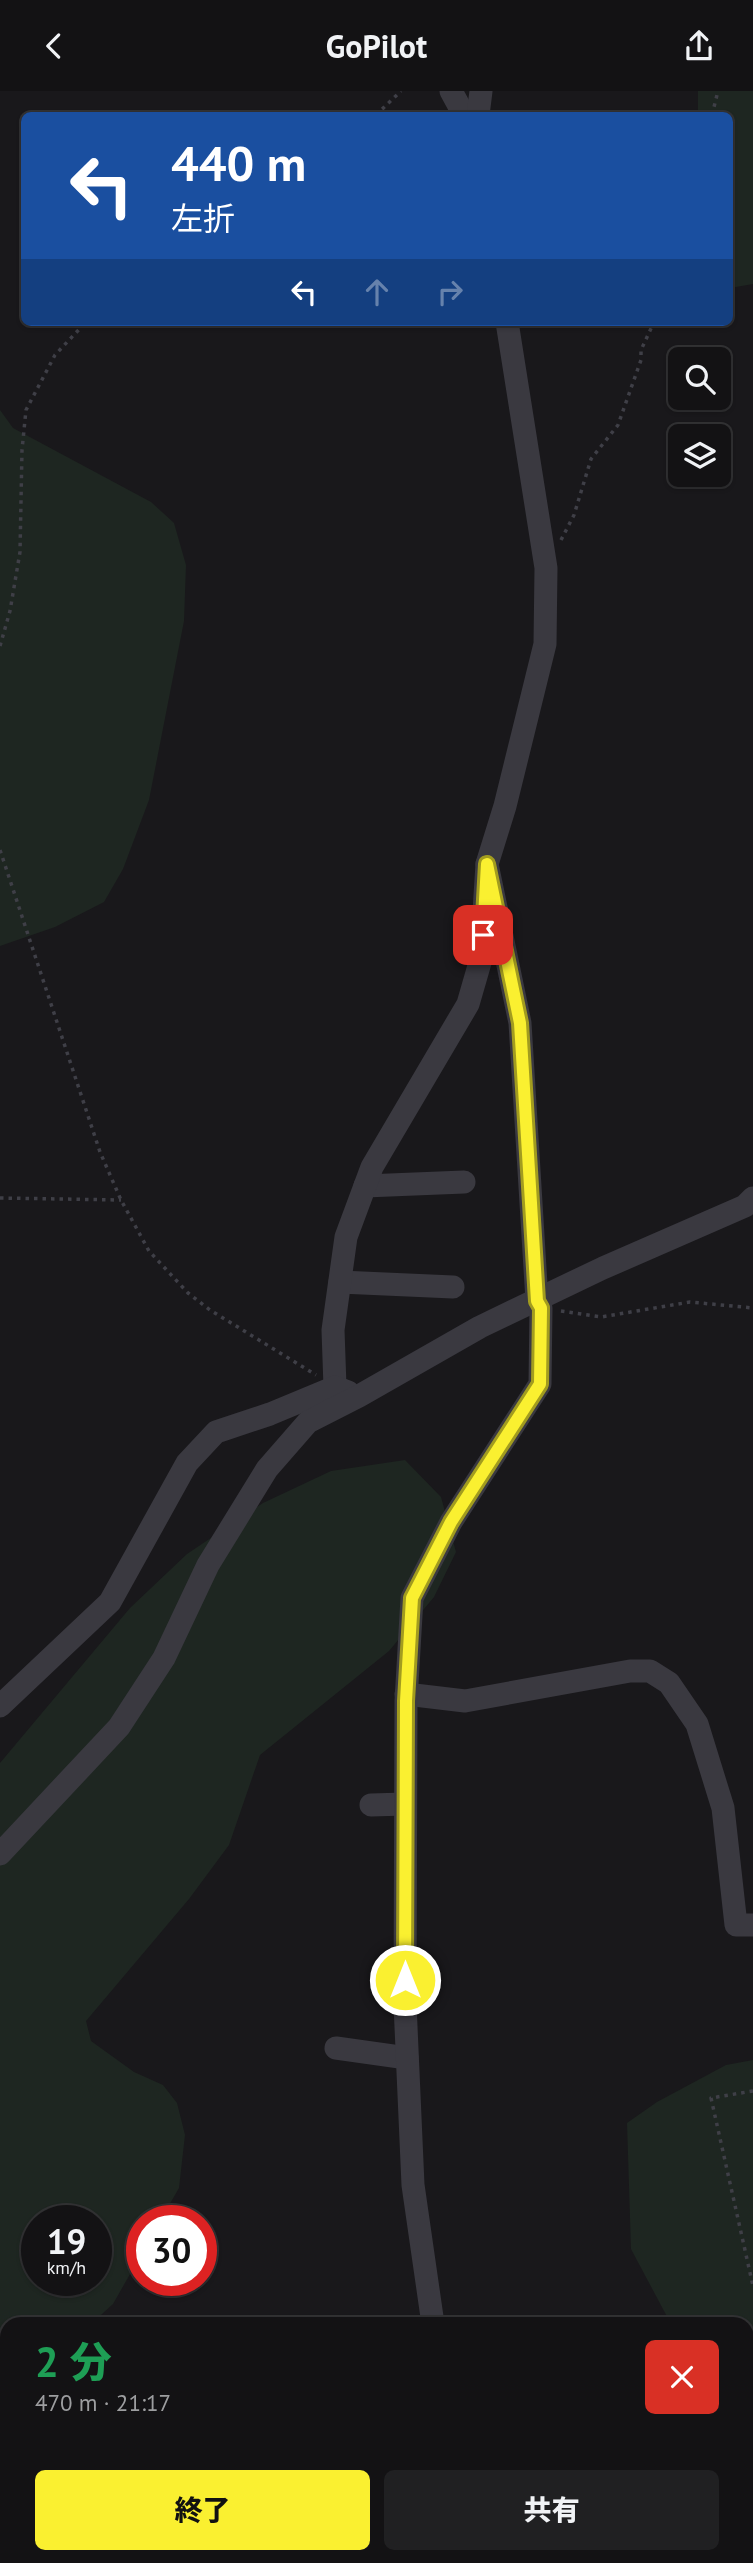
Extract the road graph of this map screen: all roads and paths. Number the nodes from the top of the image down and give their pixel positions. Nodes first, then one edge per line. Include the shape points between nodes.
1 (401, 91) edge
2 (451, 91) edge
3 (481, 91) edge
4 (718, 91) edge
5 (379, 112) edge
6 (462, 112) edge
7 (478, 112) edge
8 (713, 112) edge
9 (82, 326) edge
10 (508, 326) edge
11 (652, 326) edge
12 (546, 568) junction
13 (0, 646) edge
14 (0, 850) edge
15 (487, 864) junction
16 (464, 1182) dead end
17 (365, 1186) junction
18 (0, 1198) edge
19 (753, 1198) edge
20 (121, 1200) junction
21 (340, 1282) junction
22 (453, 1287) dead end
23 (539, 1304) junction
24 (753, 1308) edge
25 (335, 1387) junction
26 (359, 1397) junction
27 (406, 1694) junction
28 (0, 1706) edge
29 (405, 1804) junction
30 (371, 1805) dead end
31 (0, 1854) edge
32 (753, 1925) edge
33 (336, 2048) dead end
34 (407, 2058) junction
35 (753, 2091) edge
36 (753, 2286) edge
37 (432, 2317) edge

1 - 5 path
2 - 6 street
3 - 7 street
4 - 8 path
9 - 13 path via 55,355 26,410 20,552
10 - 12 street
11 - 12 path via 618,425 591,459 573,515
12 - 15 street via 545,644 506,806
14 - 20 path via 100,1152
15 - 17 street via 481,959 468,1004
15 - 23 street via 520,1023
16 - 17 street
17 - 21 street via 346,1237
18 - 20 path
19 - 23 street via 745,1206 603,1268
20 - 25 path via 149,1251 188,1293
21 - 22 street
21 - 25 street via 333,1330
23 - 24 path via 601,1317 690,1302
23 - 26 street via 480,1327
23 - 27 street via 540,1384 451,1522 412,1598
25 - 26 street
25 - 28 street via 216,1432 187,1463 110,1602
26 - 31 street via 308,1422 267,1469 208,1565 164,1658 119,1727
27 - 29 street
27 - 32 street via 465,1701 630,1671 650,1671 669,1683 697,1724 723,1808 736,1925
29 - 30 street
29 - 34 street
33 - 34 street
34 - 37 street via 413,2185
35 - 36 path via 711,2098

